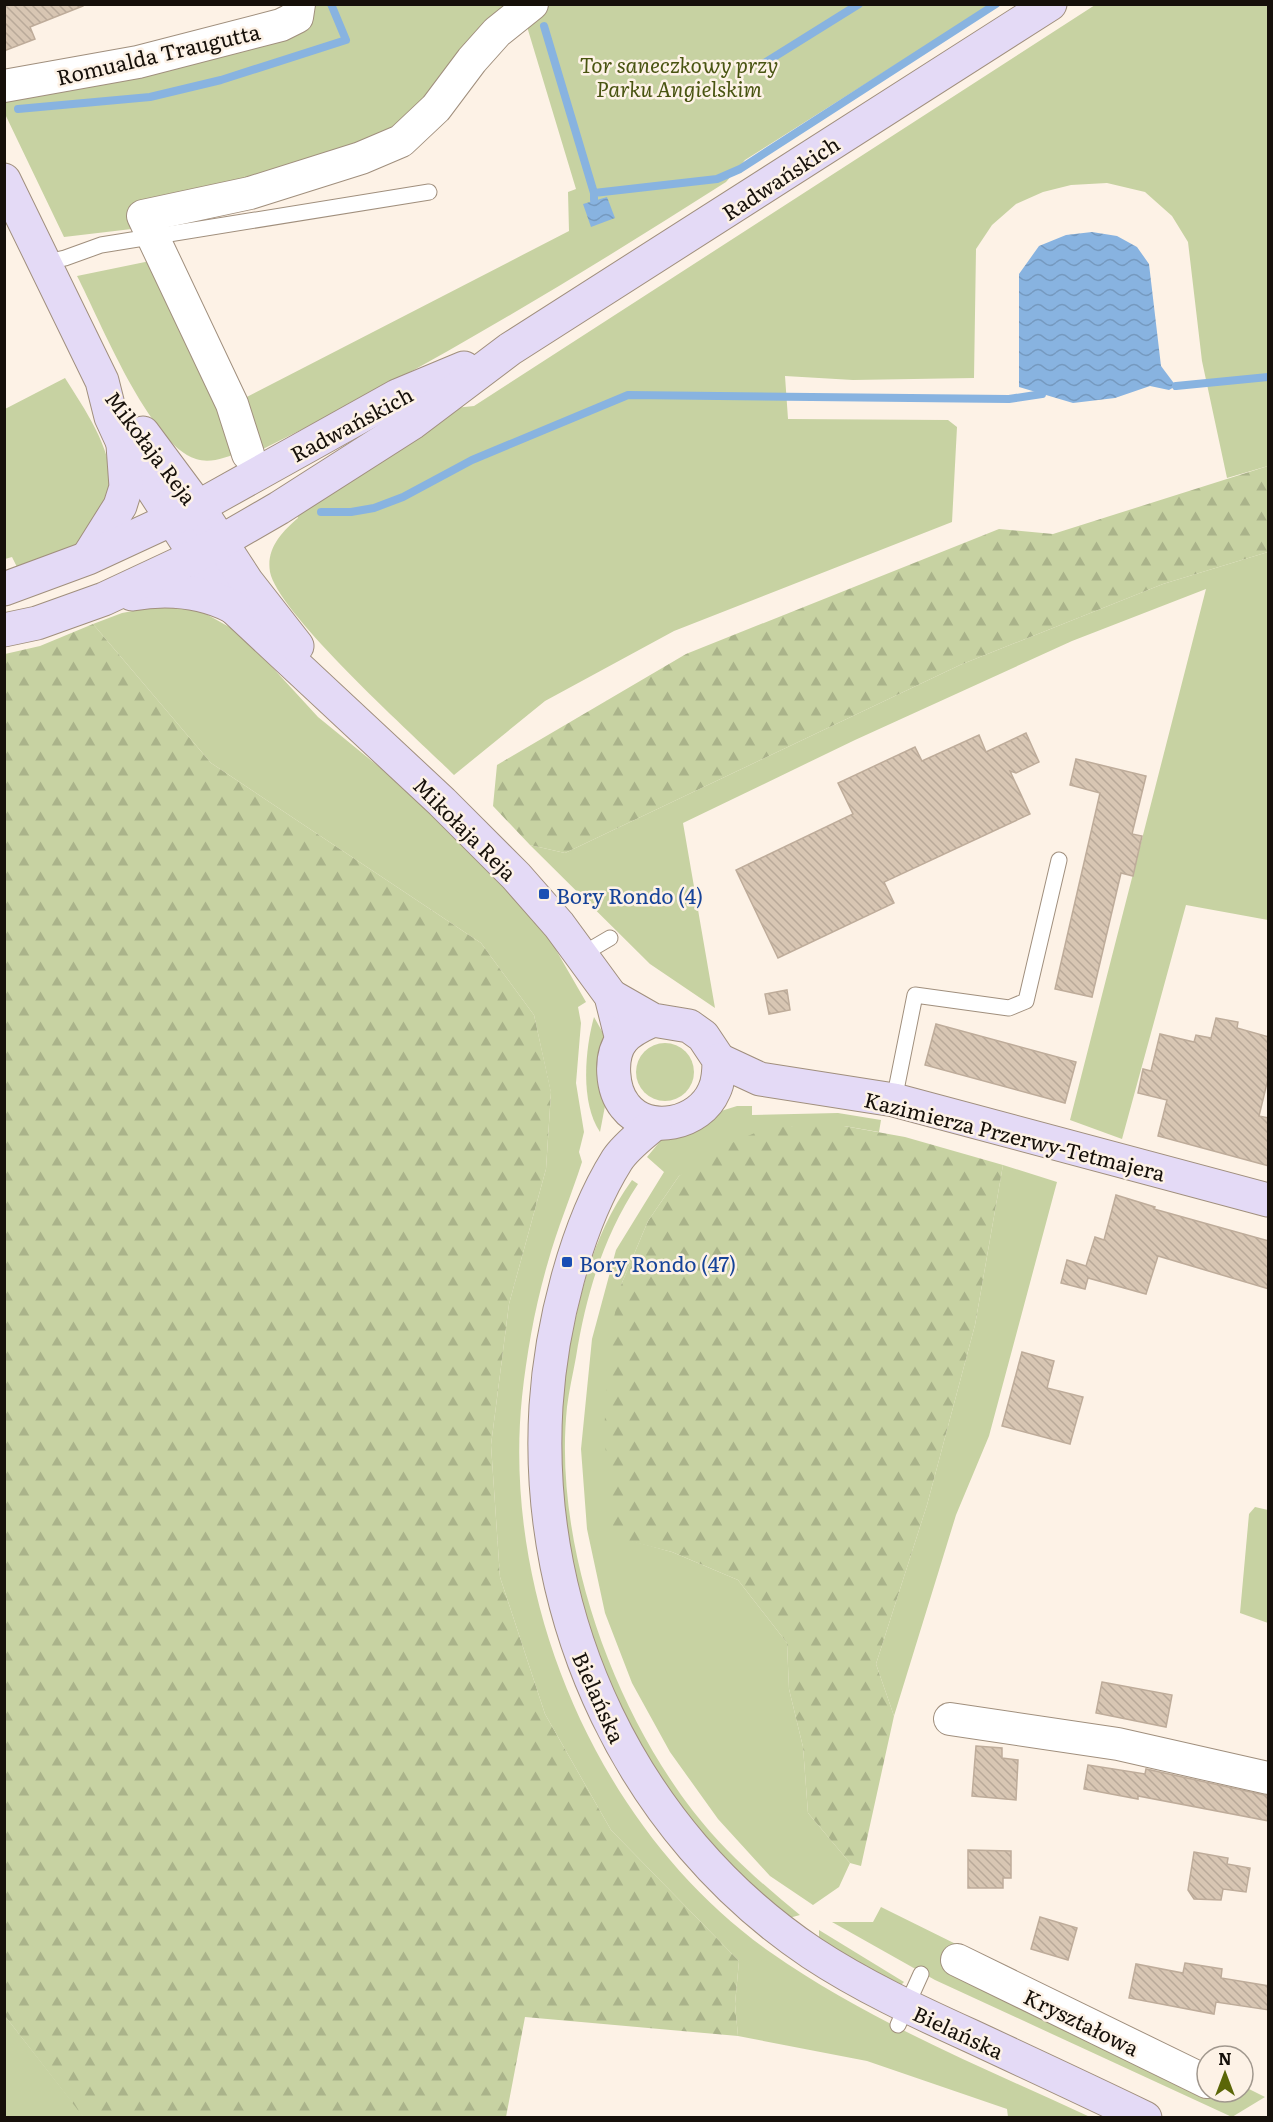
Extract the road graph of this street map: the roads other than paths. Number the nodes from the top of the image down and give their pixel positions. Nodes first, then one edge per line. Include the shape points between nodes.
1 (299, 4) edge
2 (1050, 4) edge
3 (527, 8) edge
4 (4, 86) edge
5 (4, 180) edge
6 (429, 192) dead end
7 (153, 238) junction
8 (43, 263) junction
9 (510, 349) junction
10 (102, 381) junction
11 (123, 443) junction
12 (248, 454) dead end
13 (186, 513) junction
14 (208, 549) junction
15 (88, 558) junction
16 (4, 589) edge
17 (104, 600) junction
18 (233, 607) junction
19 (4, 630) edge
20 (351, 716) junction
21 (1059, 860) dead end
22 (610, 938) dead end
23 (581, 955) junction
24 (611, 996) junction
25 (653, 1020) junction
26 (622, 1040) junction
27 (719, 1059) junction
28 (760, 1079) junction
29 (714, 1092) junction
30 (894, 1100) junction
31 (625, 1106) junction
32 (655, 1123) junction
33 (618, 1157) junction
34 (1269, 1200) edge
35 (950, 1719) dead end
36 (1269, 1778) edge
37 (957, 1960) dead end
38 (921, 1974) dead end
39 (902, 2015) junction
40 (1195, 2076) edge
41 (1145, 2118) edge

1 - 4 street, Romualda Traugutta via 297,17 281,25 138,62
2 - 9 street, Radwańskich
3 - 7 street via 497,32 436,108 401,141 361,158 250,193 143,216
5 - 8 street, Mikołaja Reja
6 - 7 lane
7 - 8 lane via 101,245
7 - 12 street via 232,404
8 - 10 street, Mikołaja Reja
9 - 13 street, Radwańskich via 397,396
9 - 14 street, Radwańskich via 412,423
10 - 11 street, Mikołaja Reja via 111,417
10 - 13 street, Mikołaja Reja via 129,413
11 - 13 street, Mikołaja Reja
11 - 15 street via 126,487 120,506
13 - 14 street, Mikołaja Reja
13 - 15 street, Radwańskich
14 - 17 street, Radwańskich
14 - 18 street, Mikołaja Reja
14 - 20 street, Mikołaja Reja via 247,582
15 - 16 street, Radwańskich
17 - 18 street via 173,591 216,599
17 - 19 street
18 - 20 street, Mikołaja Reja
20 - 23 street, Mikołaja Reja via 509,869
21 - 30 lane via 1026,1001 1009,1008 915,995
22 - 23 lane
23 - 24 street, Mikołaja Reja
24 - 25 street
24 - 26 street, Mikołaja Reja
25 - 26 street
25 - 27 street via 689,1026 704,1036
26 - 31 street via 614,1071 616,1088
27 - 28 street
27 - 29 street
28 - 29 street
28 - 30 street, Kazimierza Przerwy-Tetmajera
29 - 32 street via 693,1116
30 - 34 street, Kazimierza Przerwy-Tetmajera
31 - 32 street
31 - 33 street
32 - 33 street, Bielańska
33 - 39 street, Bielańska via 573,1262 548,1374 545,1468 549,1521 558,1581 572,1632 610,1725 646,1785 690,1845 764,1918
35 - 36 street via 1118,1744
37 - 40 street, Kryształowa
38 - 39 lane
39 - 41 street, Bielańska via 1056,2076

